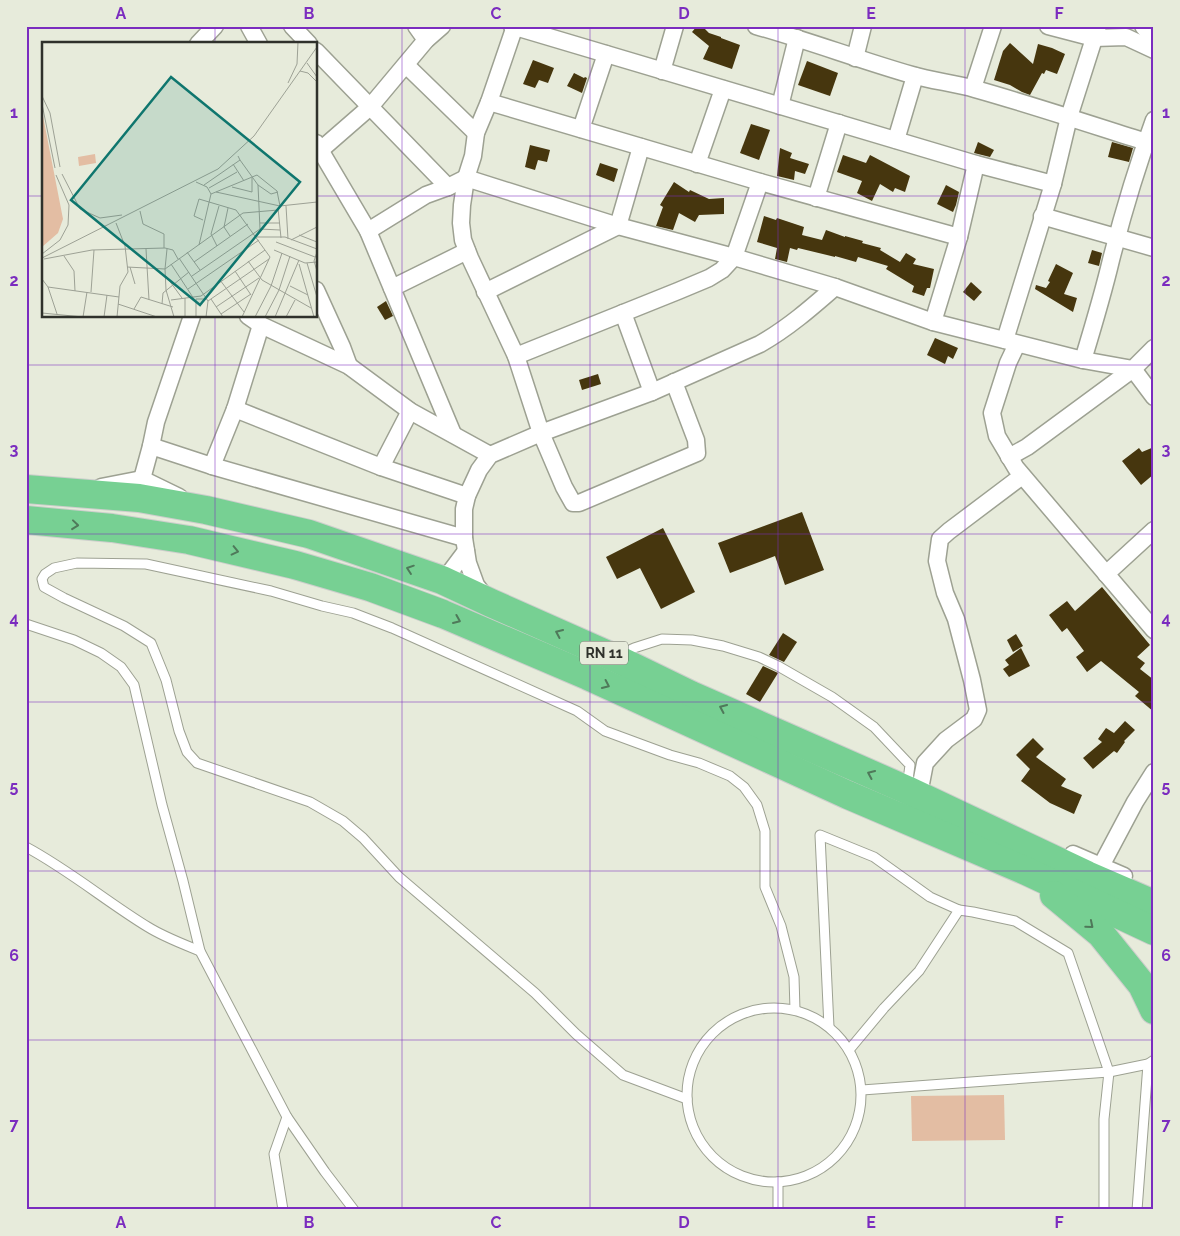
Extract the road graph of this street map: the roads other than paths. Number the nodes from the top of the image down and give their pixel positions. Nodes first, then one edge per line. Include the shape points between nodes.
1 (215, 26) edge
2 (248, 26) edge
3 (292, 26) edge
4 (416, 26) edge
5 (442, 26) edge
6 (675, 26) edge
7 (756, 26) edge
8 (863, 26) edge
9 (993, 26) edge
10 (1048, 26) edge
11 (1143, 26) edge
12 (514, 27) edge
13 (1096, 32) edge
14 (797, 38) junction
15 (426, 40) junction
16 (1154, 40) edge
17 (200, 42) edge
18 (258, 42) edge
19 (307, 42) edge
20 (1154, 50) edge
21 (318, 53) edge
22 (606, 54) junction
23 (854, 58) junction
24 (406, 66) junction
25 (662, 71) junction
26 (915, 76) junction
27 (973, 88) junction
28 (723, 89) junction
29 (489, 102) junction
30 (780, 106) junction
31 (370, 107) junction
32 (1069, 117) junction
33 (1154, 120) edge
34 (839, 123) junction
35 (581, 129) junction
36 (476, 133) junction
37 (896, 140) junction
38 (1146, 142) junction
39 (641, 147) junction
40 (318, 149) edge
41 (697, 164) junction
42 (976, 164) junction
43 (466, 178) junction
44 (760, 182) junction
45 (1053, 184) junction
46 (448, 187) junction
47 (816, 198) junction
48 (1042, 216) junction
49 (618, 226) junction
50 (368, 231) junction
51 (1117, 236) junction
52 (959, 237) junction
53 (1154, 248) edge
54 (467, 251) junction
55 (734, 257) junction
56 (835, 287) junction
57 (392, 288) junction
58 (485, 292) junction
59 (318, 294) edge
60 (623, 313) junction
61 (191, 318) edge
62 (255, 321) edge
63 (933, 322) junction
64 (1011, 342) junction
65 (1154, 348) edge
66 (516, 356) junction
67 (1083, 360) junction
68 (349, 366) junction
69 (1133, 369) junction
70 (674, 382) junction
71 (652, 392) junction
72 (1154, 397) edge
73 (235, 409) junction
74 (410, 411) junction
75 (541, 433) junction
76 (453, 434) junction
77 (151, 446) junction
78 (490, 455) junction
79 (1010, 457) junction
80 (212, 466) junction
81 (381, 467) junction
82 (1022, 476) junction
83 (142, 479) junction
84 (26, 489) edge
85 (82, 493) junction
86 (467, 496) junction
87 (206, 510) junction
88 (26, 520) edge
89 (1154, 530) edge
90 (465, 544) junction
91 (1106, 574) junction
92 (442, 580) junction
93 (491, 603) junction
94 (26, 624) edge
95 (1154, 630) edge
96 (615, 658) junction
97 (1154, 772) edge
98 (914, 789) junction
99 (26, 847) edge
100 (1101, 866) junction
101 (1026, 871) junction
102 (1154, 890) edge
103 (1154, 904) edge
104 (959, 910) junction
105 (1154, 931) edge
106 (200, 951) junction
107 (795, 1010) junction
108 (1154, 1010) edge
109 (829, 1026) junction
110 (849, 1050) junction
111 (1151, 1062) edge
112 (1109, 1072) junction
113 (862, 1090) junction
114 (687, 1100) junction
115 (287, 1118) junction
116 (778, 1182) junction
117 (283, 1210) edge
118 (354, 1210) edge
119 (778, 1210) edge
120 (1104, 1210) edge
121 (1137, 1210) edge

1 - 17 street
2 - 18 street
3 - 19 street
4 - 15 street
5 - 15 street
6 - 25 street
7 - 14 street
8 - 23 street
9 - 27 street
10 - 13 street
11 - 16 street
12 - 22 street
12 - 29 street
13 - 20 street via 1126,37
13 - 32 street
14 - 23 street
14 - 30 street
15 - 24 street
21 - 31 street
22 - 25 street
22 - 35 street
23 - 26 street
24 - 31 street
24 - 36 street
25 - 28 street
26 - 27 street
26 - 37 street
27 - 32 street
28 - 30 street
28 - 41 street
29 - 35 street
29 - 36 street
30 - 34 street
31 - 40 street
31 - 46 street
32 - 38 street
32 - 45 street
33 - 38 street
34 - 37 street
34 - 47 street
35 - 39 street
36 - 43 street
37 - 42 street
38 - 51 street
39 - 41 street
39 - 49 street
40 - 50 street
41 - 44 street
42 - 45 street
42 - 52 street
43 - 46 street
43 - 49 street
43 - 54 street via 460,223
44 - 47 street
44 - 55 street
45 - 48 street
46 - 50 street via 426,195
47 - 52 street
48 - 51 street
48 - 64 street
49 - 55 street
49 - 58 street
50 - 57 street
51 - 53 street
51 - 67 street
52 - 63 street
54 - 57 street
54 - 58 street
55 - 56 street
55 - 60 street via 709,278
56 - 63 street
56 - 70 street via 774,336
57 - 76 street
58 - 66 street
59 - 68 street
60 - 66 street
60 - 71 street
61 - 77 street
62 - 68 street
62 - 73 street
63 - 64 street
64 - 67 street
64 - 79 street via 992,414 997,436
65 - 69 street
66 - 75 street
67 - 69 street
68 - 74 street
69 - 72 street
69 - 79 street
70 - 71 street
70 - 75 street via 696,440 697,453 579,503 572,503
71 - 75 street
73 - 80 street
73 - 81 street
74 - 76 street
74 - 81 street
75 - 78 street
76 - 78 street
77 - 80 street
77 - 83 street
78 - 86 street
79 - 82 street
80 - 90 street
81 - 86 street
82 - 91 street
82 - 98 street via 940,539 938,566 956,619 978,710 974,719 946,740 925,763
83 - 85 street
83 - 87 street
84 - 85 highway, RN 11
85 - 87 highway, RN 11 via 139,498
86 - 90 street
92 -> 87 highway, RN 11 via 309,534
88 -> 101 highway, RN 11 via 112,528 189,540 370,587 443,614 588,676 848,795
89 - 91 street
90 - 92 street via 451,572
90 - 93 street via 474,579
91 - 95 street
92 - 93 highway, RN 11
96 -> 93 highway, RN 11
94 - 106 lane via 102,653 121,667 134,685
98 -> 96 highway, RN 11 via 692,695
96 - 98 lane via 662,639 722,646 771,663 832,696 874,727 910,765
97 - 100 street
98 - 100 street
98 - 103 highway, RN 11 via 1087,875
99 - 106 lane via 148,928
100 - 102 street
101 - 105 highway, RN 11
101 -> 108 highway via 1101,934 1142,985
104 - 109 lane via 930,897 874,857 820,834
104 - 110 lane via 919,971
104 - 112 lane via 1015,921 1068,953
106 - 115 lane
107 - 109 lane
107 - 114 lane via 768,1008 742,1014 718,1027 700,1048 690,1072
107 - 114 lane via 794,977 781,926 765,887 765,831 757,805 744,787 730,776 605,731 577,711 353,613 271,591 146,564 77,563 54,568 44,574 44,586 151,643 166,680 186,752 197,763 310,802 343,821 399,877 535,993 623,1075
109 - 110 lane
110 - 113 lane
111 - 112 lane
111 - 121 lane
112 - 113 lane
112 - 120 lane via 1104,1119
113 - 116 lane via 859,1117 848,1143 829,1163 805,1177
114 - 116 lane via 693,1126 706,1150 726,1168 751,1179
115 - 117 lane via 274,1154
115 - 118 lane
116 - 119 lane

